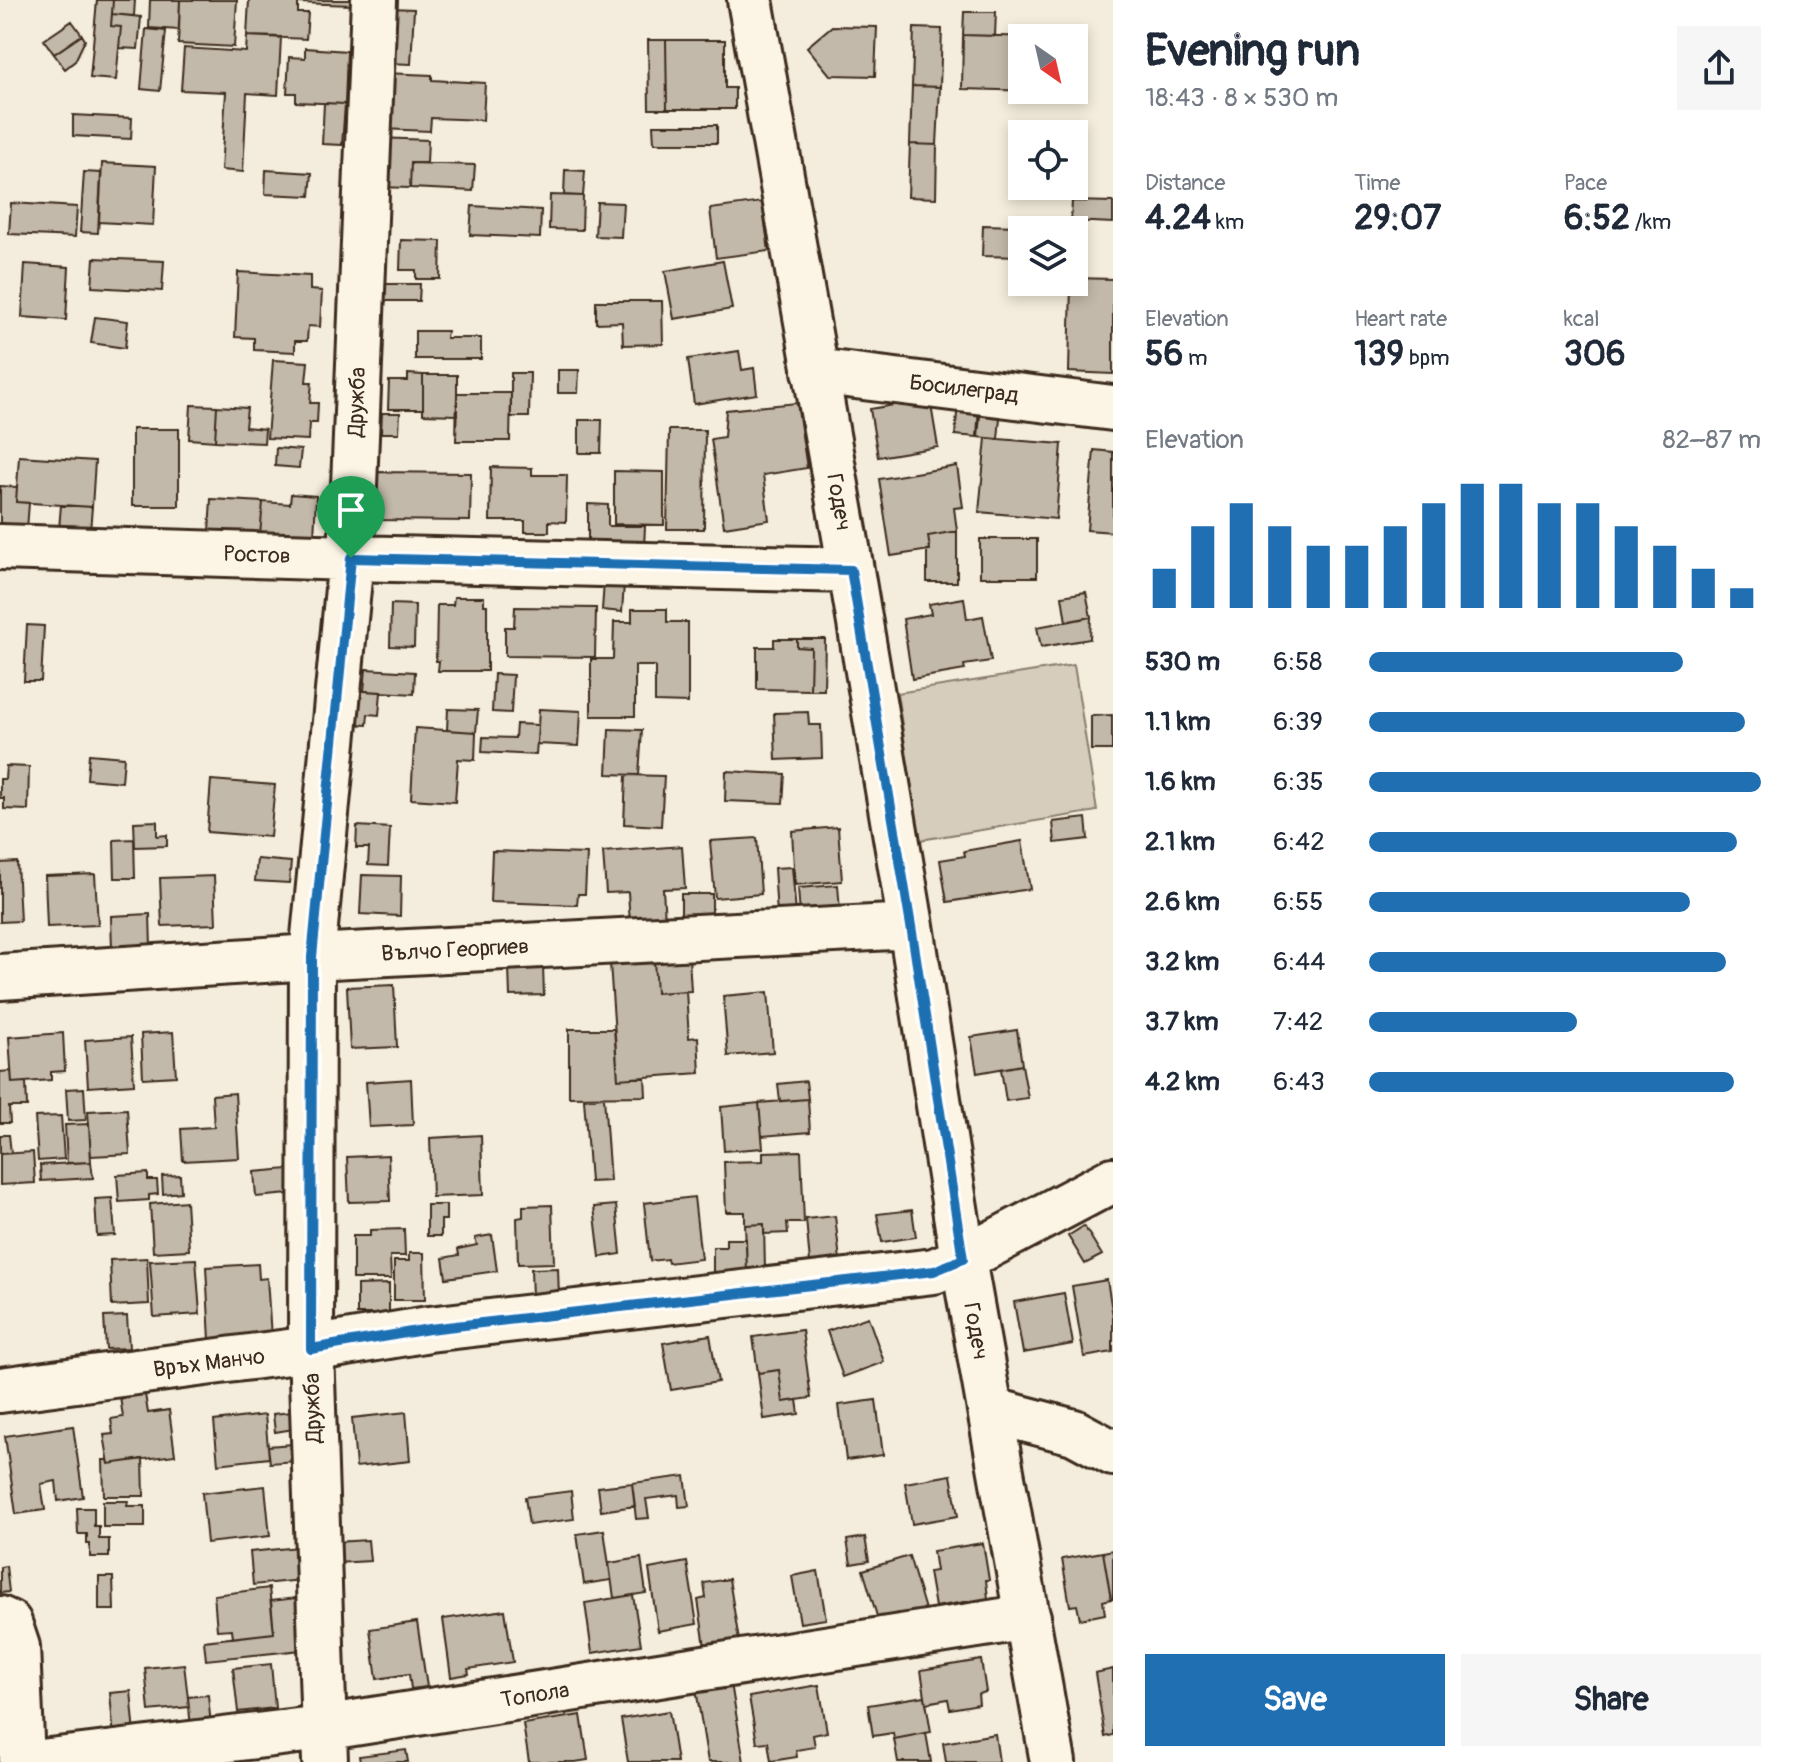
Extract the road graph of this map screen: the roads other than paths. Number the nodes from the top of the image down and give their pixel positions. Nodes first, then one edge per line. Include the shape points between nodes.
1 (374, 0) edge
2 (750, 0) edge
3 (815, 371) junction
4 (1113, 408) edge
5 (0, 547) edge
6 (351, 558) junction
7 (851, 570) junction
8 (911, 926) junction
9 (312, 957) junction
10 (0, 977) edge
11 (1113, 1180) edge
12 (963, 1259) junction
13 (311, 1349) junction
14 (0, 1390) edge
15 (990, 1410) junction
16 (1113, 1453) edge
17 (1028, 1617) junction
18 (0, 1619) edge
19 (323, 1745) edge
20 (22, 1762) edge
21 (41, 1762) edge
22 (1053, 1762) edge

1 - 6 street, Дружба
2 - 3 street, Годеч
3 - 4 street, Босилеград
3 - 7 street, Годеч
5 - 6 street, Ростов
6 - 7 street, Ростов
6 - 9 street, Дружба
7 - 8 street, Годеч
8 - 9 street, Вълчо Георгиев
8 - 12 street, Годеч
9 - 10 street, Вълчо Георгиев
9 - 13 street, Дружба
11 - 12 street, Връх Манчо
12 - 13 street, Връх Манчо via 934,1271 445,1327
12 - 15 street, Годеч
13 - 14 street, Връх Манчо
13 - 19 street, Дружба
15 - 16 street via 1074,1432
15 - 17 street, Годеч
17 - 19 street, Топола
17 - 22 street, Годеч
18 - 20 street via 9,1623 17,1647
19 - 21 street, Топола

